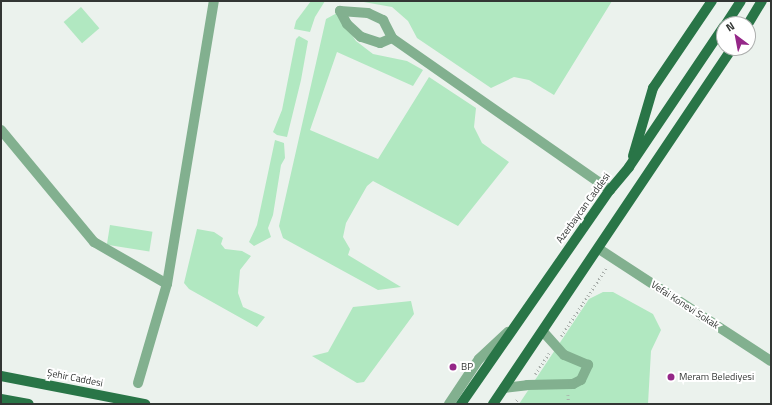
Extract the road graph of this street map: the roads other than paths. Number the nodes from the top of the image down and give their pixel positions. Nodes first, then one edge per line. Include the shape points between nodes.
1 (214, 1) edge
2 (712, 1) edge
3 (741, 1) edge
4 (762, 1) edge
5 (731, 16) edge
6 (753, 16) edge
7 (392, 38) junction
8 (716, 38) edge
9 (727, 56) edge
10 (1, 130) edge
11 (629, 168) junction
12 (610, 190) junction
13 (599, 249) junction
14 (167, 284) junction
15 (508, 332) junction
16 (543, 332) junction
17 (771, 361) edge
18 (1, 376) edge
19 (138, 383) dead end
20 (504, 388) junction
21 (1, 399) edge
22 (29, 404) edge
23 (145, 404) edge
24 (449, 404) edge
25 (461, 404) edge
26 (493, 404) edge

1 - 14 street
2 - 11 main road via 654,88
3 - 5 main road, Azerbaycan Caddesi
4 - 6 main road
7 - 7 street via 383,20 368,13 340,11 361,37 380,43
7 - 12 street
8 - 11 main road, Azerbaycan Caddesi
9 - 13 main road
10 - 14 street via 94,242
11 - 12 main road, Azerbaycan Caddesi
12 - 15 main road, Azerbaycan Caddesi
13 - 16 main road
13 - 17 street, Vefai Konevi Sokak
14 - 19 street
15 - 24 street via 479,358
15 - 25 main road, Azerbaycan Caddesi
16 - 20 main road
16 - 20 street via 568,358 588,365 581,380 573,384
18 - 23 main road, Şehir Caddesi
20 - 26 main road
21 - 22 main road

